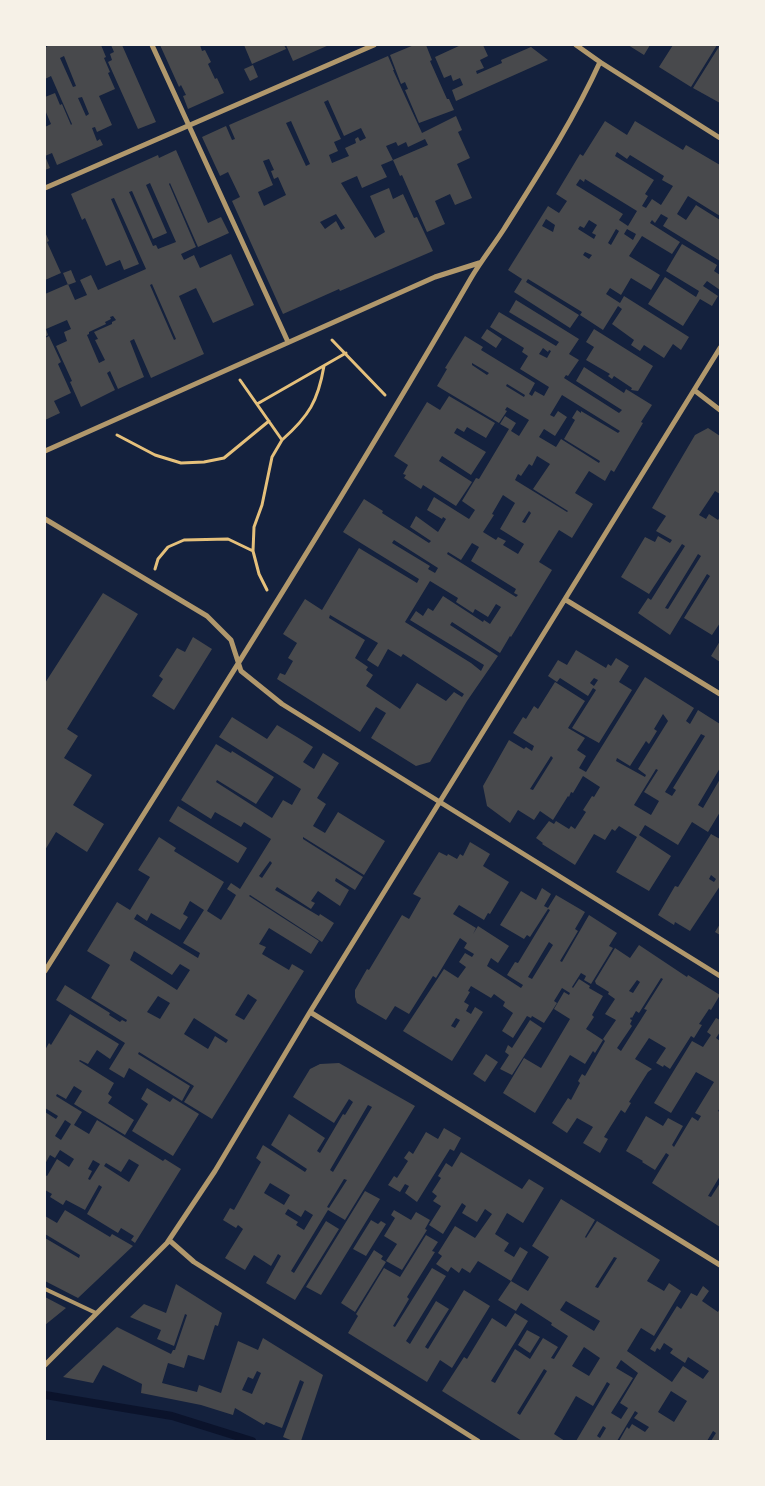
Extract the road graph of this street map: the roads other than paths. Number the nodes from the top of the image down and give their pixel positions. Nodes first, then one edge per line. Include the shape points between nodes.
1 (152, 45) edge
2 (374, 45) edge
3 (576, 45) edge
4 (600, 62) junction
5 (188, 125) junction
6 (720, 138) edge
7 (45, 188) edge
8 (479, 264) junction
9 (288, 342) junction
10 (720, 348) edge
11 (694, 390) junction
12 (720, 410) edge
13 (45, 451) edge
14 (45, 519) edge
15 (566, 600) junction
16 (239, 663) junction
17 (720, 694) edge
18 (441, 802) junction
19 (45, 971) edge
20 (720, 976) edge
21 (310, 1012) junction
22 (169, 1240) junction
23 (720, 1265) edge
24 (45, 1289) edge
25 (96, 1313) junction
26 (45, 1365) edge
27 (478, 1441) edge

1 - 5 street
2 - 5 street
3 - 4 street
4 - 6 street
4 - 8 street via 582,100
5 - 7 street
5 - 9 street
8 - 9 street via 435,277
8 - 16 street via 396,408
9 - 13 street
10 - 11 street
11 - 12 street
11 - 15 street
14 - 16 street via 207,616 231,640
15 - 17 street
15 - 18 street
16 - 18 street via 241,671 282,704
16 - 19 street
18 - 20 street
18 - 21 street
21 - 22 street via 215,1171
21 - 23 street
22 - 25 street
22 - 27 street via 194,1262
24 - 25 lane
25 - 26 street

